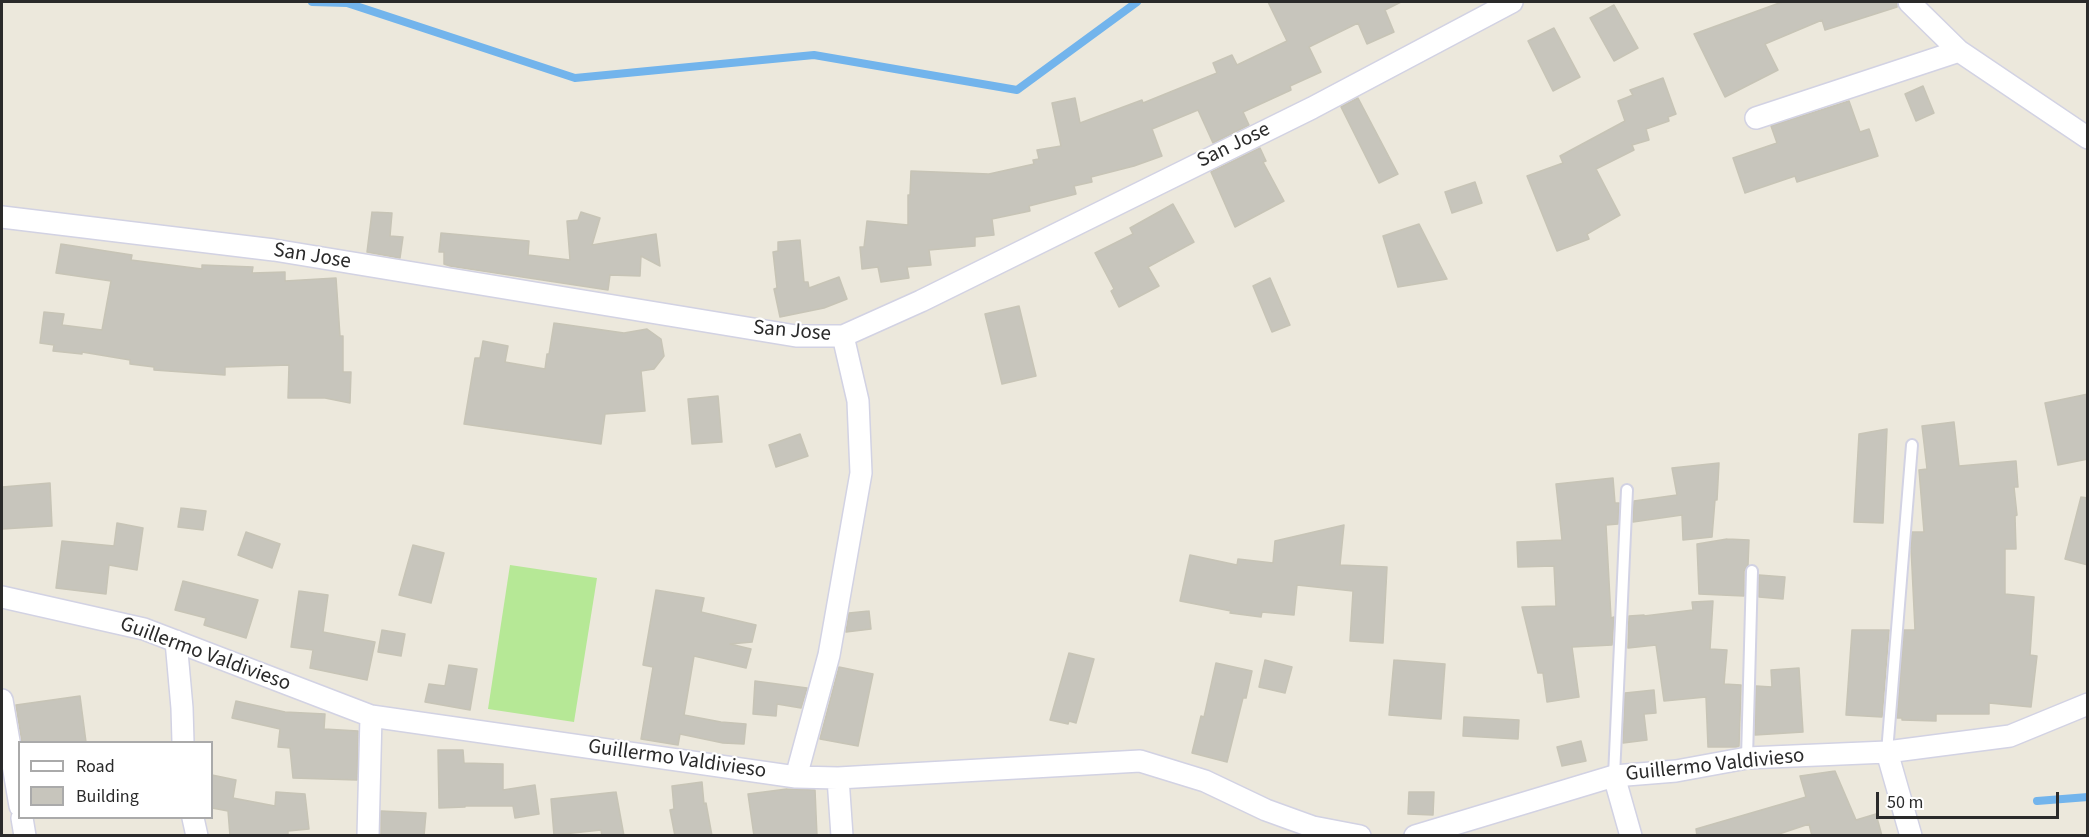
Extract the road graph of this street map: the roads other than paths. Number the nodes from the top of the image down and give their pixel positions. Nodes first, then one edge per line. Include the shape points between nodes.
1 (1512, 2) edge
2 (1909, 2) edge
3 (1959, 51) junction
4 (1756, 118) dead end
5 (2088, 138) edge
6 (2, 217) edge
7 (843, 336) junction
8 (1912, 445) dead end
9 (1627, 490) dead end
10 (1752, 571) dead end
11 (2, 597) edge
12 (176, 640) junction
13 (2, 700) edge
14 (2088, 704) edge
15 (371, 716) junction
16 (183, 741) edge
17 (1887, 752) junction
18 (1747, 758) junction
19 (1614, 776) junction
20 (796, 777) junction
21 (838, 778) junction
22 (18, 794) edge
23 (22, 819) edge
24 (193, 819) edge
25 (1443, 832) edge
26 (25, 836) edge
27 (197, 836) edge
28 (368, 836) edge
29 (842, 836) edge
30 (1360, 836) edge
31 (1415, 836) edge
32 (1631, 836) edge
33 (1911, 836) edge

1 - 7 street, San Jose via 1312,108
2 - 3 street
3 - 4 street
3 - 5 street
6 - 7 street, San Jose via 274,250 796,336
7 - 20 street via 858,401 861,473 829,655
8 - 17 lane
9 - 19 lane
10 - 18 lane
11 - 12 street, Guillermo Valdivieso via 144,629
12 - 15 street, Guillermo Valdivieso
12 - 16 street
13 - 22 street
14 - 17 street, Guillermo Valdivieso via 2010,736
15 - 20 street, Guillermo Valdivieso
15 - 28 street
17 - 18 street, Guillermo Valdivieso
17 - 33 street
18 - 19 street, Guillermo Valdivieso via 1677,771
19 - 25 street, Guillermo Valdivieso
19 - 32 street
20 - 21 street, Guillermo Valdivieso
21 - 29 street
21 - 30 street, Guillermo Valdivieso via 1140,761 1205,781 1313,827
23 - 26 street
24 - 27 street
25 - 31 street, Guillermo Valdivieso

